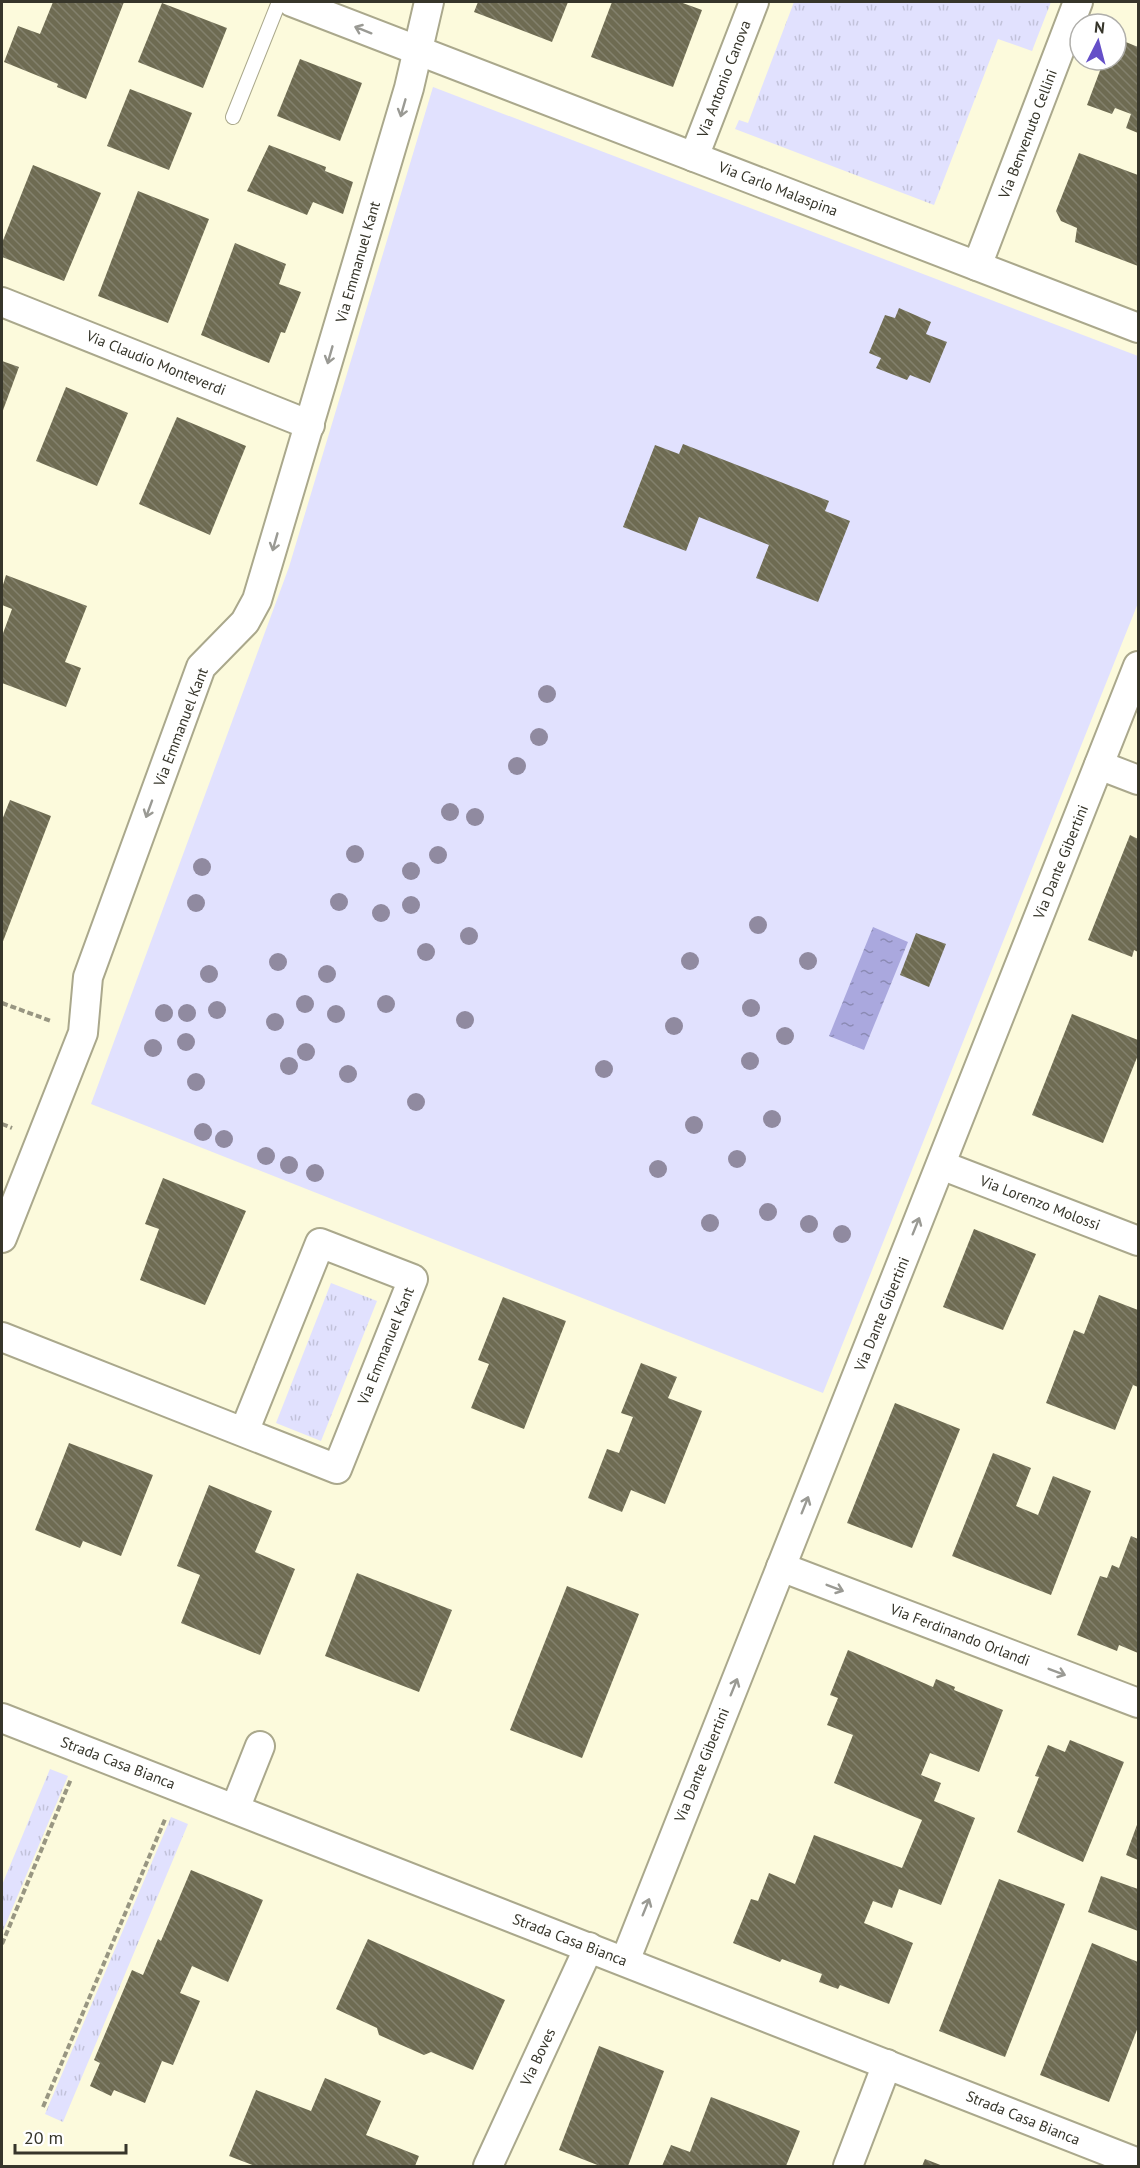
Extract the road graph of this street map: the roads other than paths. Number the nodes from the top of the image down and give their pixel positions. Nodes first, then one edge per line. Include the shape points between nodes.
1 (279, 2) edge
2 (292, 2) edge
3 (429, 2) edge
4 (754, 2) edge
5 (1078, 2) edge
6 (418, 51) junction
7 (233, 117) dead end
8 (694, 157) junction
9 (977, 266) junction
10 (2, 302) edge
11 (1138, 328) edge
12 (310, 425) junction
13 (1138, 666) edge
14 (1099, 765) junction
15 (1138, 780) edge
16 (941, 1165) junction
17 (2, 1238) edge
18 (1138, 1241) edge
19 (2, 1337) edge
20 (244, 1432) junction
21 (781, 1567) junction
22 (1138, 1703) edge
23 (2, 1718) edge
24 (260, 1746) dead end
25 (235, 1809) junction
26 (589, 1947) junction
27 (625, 1961) junction
28 (888, 2064) junction
29 (1138, 2163) edge
30 (488, 2166) edge
31 (848, 2166) edge

1 - 7 lane
6 -> 2 street, Via Carlo Malaspina
3 - 6 street, Via Emmanuel Kant
4 - 8 street, Via Antonio Canova
5 - 9 street, Via Benvenuto Cellini
6 - 8 street, Via Carlo Malaspina
6 -> 12 street, Via Emmanuel Kant
8 - 9 street, Via Carlo Malaspina
9 - 11 street, Via Carlo Malaspina
10 - 12 street, Via Claudio Monteverdi
12 -> 17 street, Via Emmanuel Kant via 257,600 245,622 201,667 88,977 83,1033
13 - 14 street, Via Dante Gibertini
14 - 15 street
14 - 16 street, Via Dante Gibertini
16 - 18 street, Via Lorenzo Molossi
21 -> 16 street, Via Dante Gibertini
19 - 20 street, Via Emmanuel Kant
20 - 20 street, Via Emmanuel Kant via 337,1469 412,1279 320,1243
21 -> 22 street, Via Ferdinando Orlandi
27 -> 21 street, Via Dante Gibertini
23 - 25 street, Strada Casa Bianca
24 - 25 street
25 - 26 street, Strada Casa Bianca
26 - 27 street, Strada Casa Bianca
26 - 30 street, Via Boves
27 - 28 street, Strada Casa Bianca
28 - 29 street, Strada Casa Bianca
28 - 31 street

